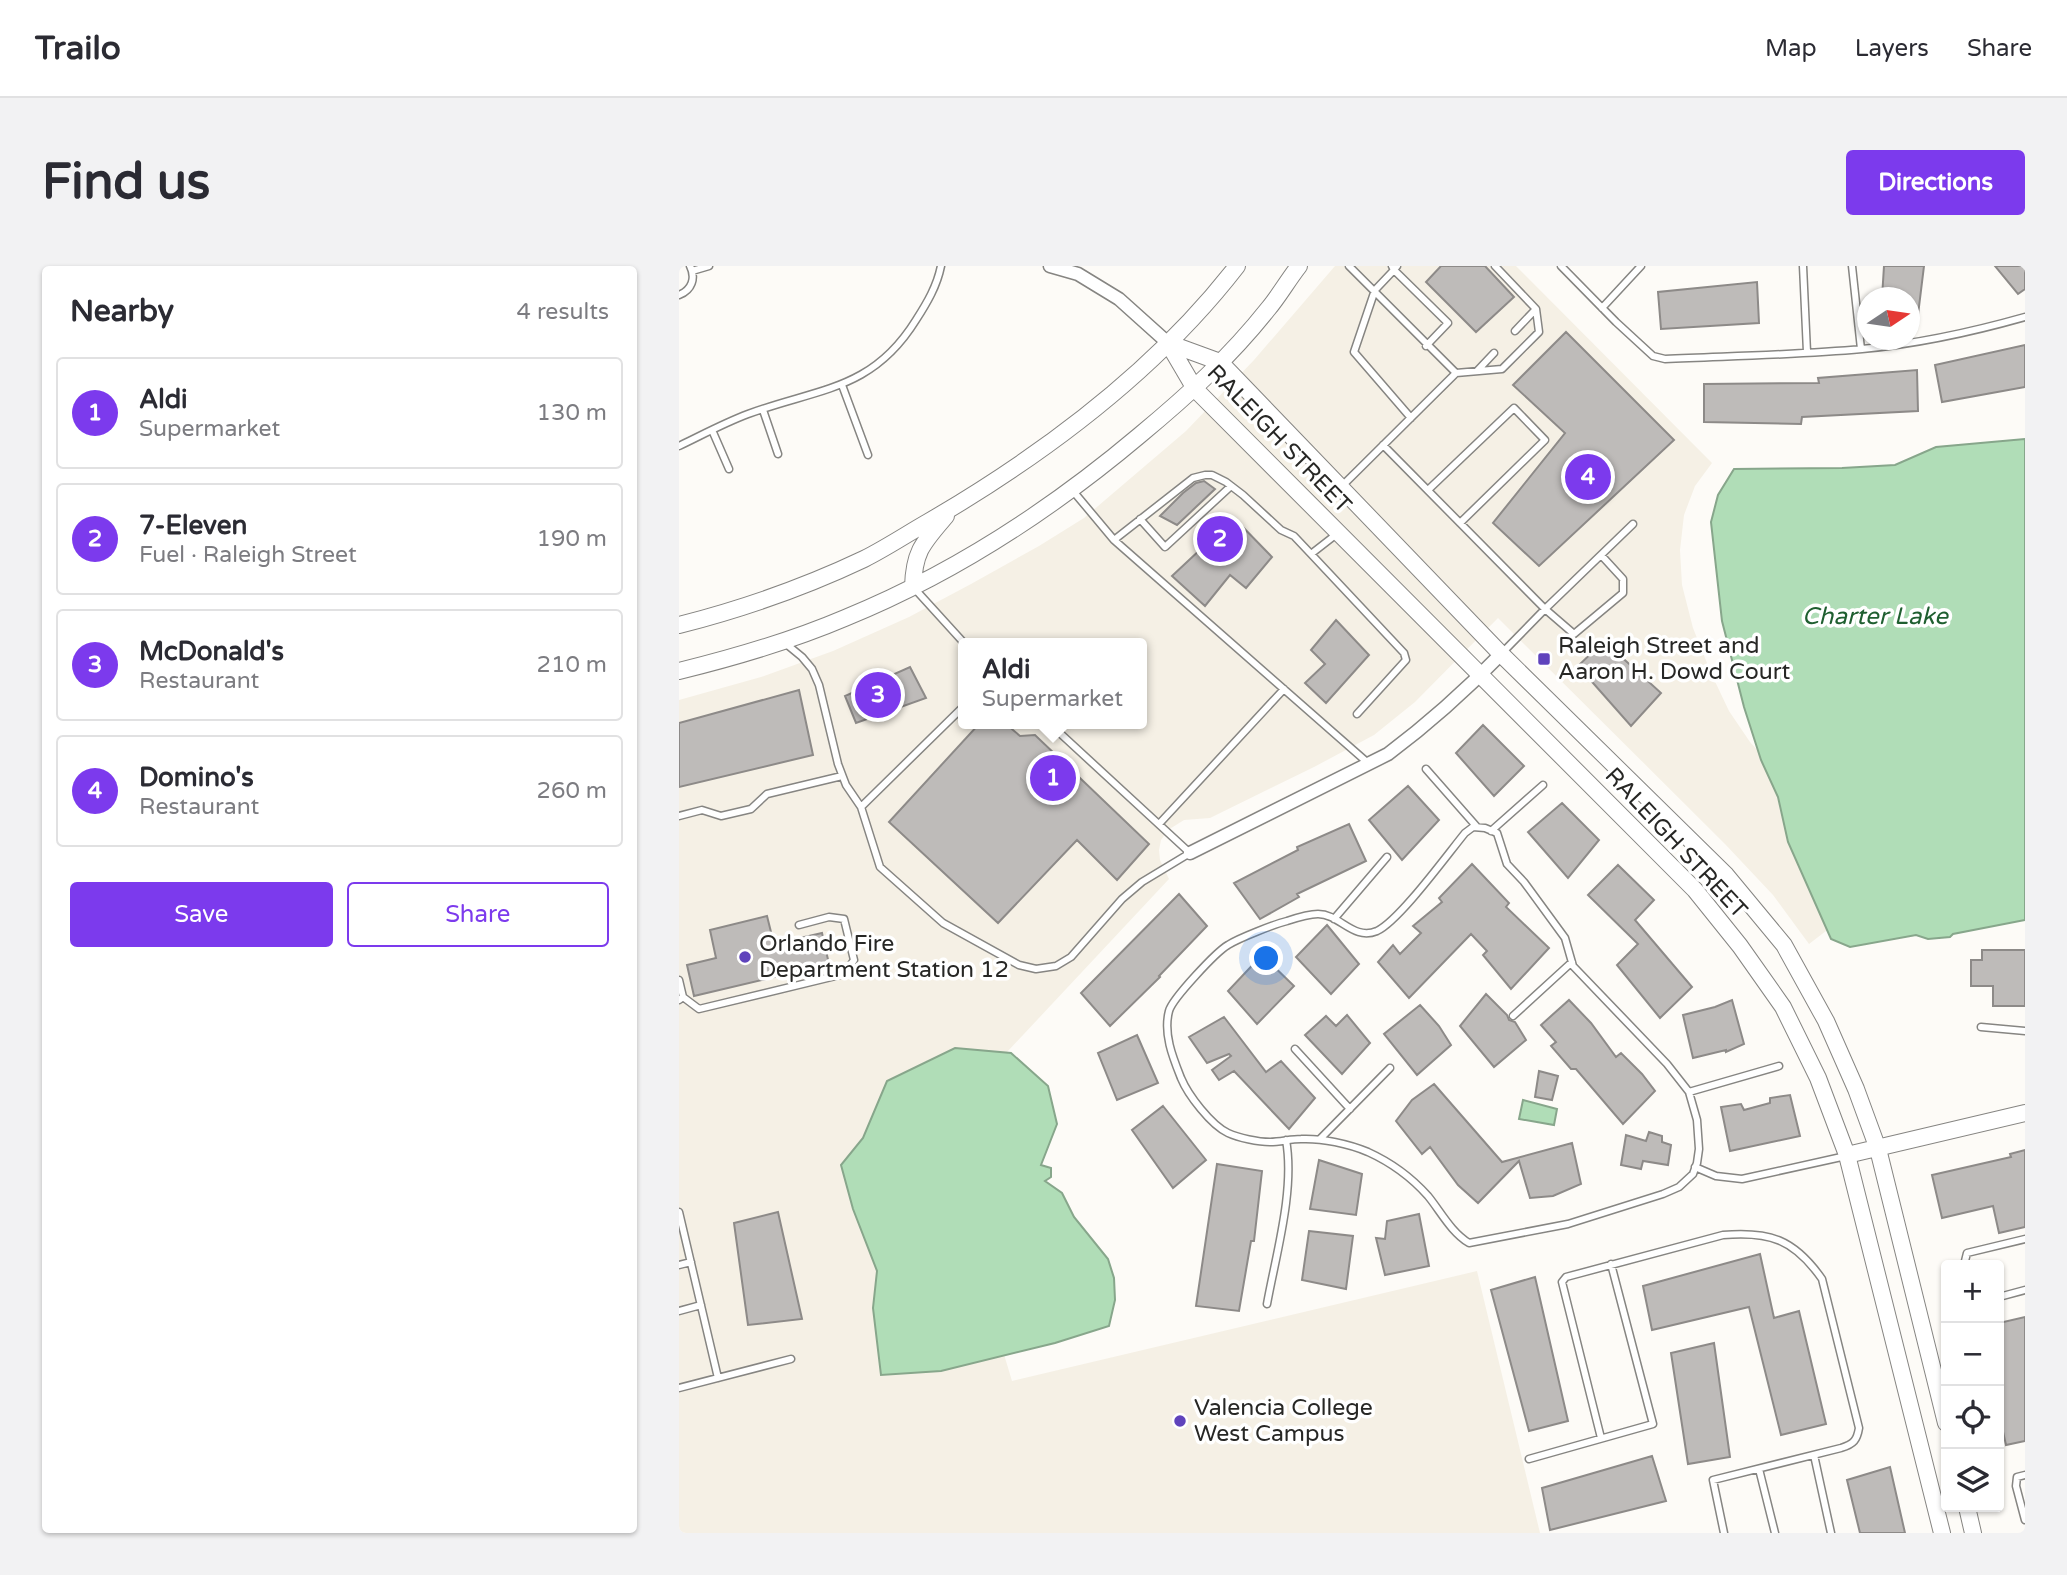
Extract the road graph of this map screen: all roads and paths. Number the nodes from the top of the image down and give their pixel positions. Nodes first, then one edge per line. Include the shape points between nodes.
1 (709, 266) edge
2 (940, 266) edge
3 (1050, 266) edge
4 (1237, 266) edge
5 (1299, 266) edge
6 (1349, 266) edge
7 (1495, 266) edge
8 (1562, 266) edge
9 (1641, 266) edge
10 (1803, 266) edge
11 (1852, 266) edge
12 (1394, 267) edge
13 (691, 269) edge
14 (1375, 290) junction
15 (679, 295) edge
16 (1602, 308) junction
17 (1536, 309) junction
18 (1857, 312) edge
19 (2025, 317) edge
20 (1515, 331) dead end
21 (1920, 340) edge
22 (1168, 343) junction
23 (1426, 346) junction
24 (1857, 349) edge
25 (1807, 352) junction
26 (1494, 353) dead end
27 (1220, 362) junction
28 (1477, 371) junction
29 (1456, 373) junction
30 (842, 385) junction
31 (1195, 389) junction
32 (763, 410) junction
33 (1411, 418) junction
34 (712, 430) junction
35 (1383, 445) junction
36 (679, 446) edge
37 (778, 454) dead end
38 (867, 455) dead end
39 (729, 468) dead end
40 (1231, 486) junction
41 (1341, 487) junction
42 (1072, 489) junction
43 (1428, 491) junction
44 (954, 507) junction
45 (1140, 519) junction
46 (1459, 523) junction
47 (1633, 524) dead end
48 (1338, 533) junction
49 (1114, 540) junction
50 (1311, 554) junction
51 (1601, 555) junction
52 (913, 587) junction
53 (1545, 609) junction
54 (679, 625) edge
55 (959, 638) edge
56 (784, 642) junction
57 (1501, 654) junction
58 (679, 671) edge
59 (1480, 676) junction
60 (1284, 689) junction
61 (958, 712) edge
62 (1357, 714) dead end
63 (1055, 729) edge
64 (1369, 764) junction
65 (1426, 769) dead end
66 (842, 776) junction
67 (1543, 785) dead end
68 (860, 807) junction
69 (679, 816) edge
70 (1159, 824) junction
71 (1477, 828) junction
72 (1491, 831) junction
73 (1190, 853) junction
74 (1387, 857) dead end
75 (1334, 919) junction
76 (799, 925) dead end
77 (1572, 961) junction
78 (679, 980) edge
79 (681, 998) edge
80 (1513, 1016) dead end
81 (1980, 1027) dead end
82 (2025, 1031) edge
83 (1295, 1049) dead end
84 (1779, 1066) dead end
85 (1391, 1068) dead end
86 (1689, 1092) junction
87 (1350, 1109) junction
88 (2025, 1113) edge
89 (1319, 1139) junction
90 (1286, 1140) junction
91 (1878, 1149) junction
92 (1847, 1156) junction
93 (1695, 1167) junction
94 (679, 1212) edge
95 (2025, 1239) edge
96 (1965, 1260) edge
97 (691, 1262) junction
98 (1611, 1264) junction
99 (679, 1265) edge
100 (2025, 1290) edge
101 (2004, 1296) edge
102 (1267, 1304) dead end
103 (701, 1305) junction
104 (679, 1311) edge
105 (791, 1359) dead end
106 (717, 1378) junction
107 (679, 1388) edge
108 (1941, 1403) edge
109 (1601, 1438) junction
110 (1814, 1455) junction
111 (1529, 1459) dead end
112 (1759, 1469) junction
113 (2025, 1475) edge
114 (1968, 1512) edge
115 (2025, 1520) edge
116 (1724, 1533) edge
117 (1775, 1533) edge
118 (1831, 1533) edge
119 (1942, 1533) edge
120 (1973, 1533) edge

1 - 13 lane
2 - 30 lane via 939,277 908,333 889,355
3 - 22 street via 1077,274 1119,299
4 - 22 street
5 - 27 street
6 - 14 lane
7 - 17 lane
8 - 16 lane
9 - 16 lane
10 - 25 lane
11 - 18 lane
12 - 14 lane
12 - 23 lane via 1448,323
13 - 15 lane via 692,283
14 - 23 lane
14 - 33 lane via 1354,352
16 - 25 lane via 1653,356 1665,359
17 - 20 lane
17 - 28 lane via 1539,332 1502,369
19 - 21 lane
22 - 27 street, RALEIGH STREET
22 - 31 street, RALEIGH STREET
22 - 44 street via 1036,454
23 - 29 lane
24 - 25 lane
26 - 28 lane
27 - 31 street
27 - 41 street, RALEIGH STREET
28 - 29 lane
29 - 33 lane
30 - 32 lane
30 - 38 lane
31 - 42 street
31 - 48 street, RALEIGH STREET
32 - 34 lane
32 - 37 lane
33 - 35 lane
34 - 36 lane
34 - 39 lane
35 - 41 lane
35 - 43 lane
40 - 45 lane via 1212,475 1192,478
40 - 45 lane via 1165,547
40 - 50 lane
41 - 57 street, RALEIGH STREET
42 - 49 lane
42 - 52 street via 984,548
43 - 46 lane
43 - 46 lane via 1514,408 1545,440
44 - 52 street via 923,543 914,566
44 - 54 street via 865,558 782,593
45 - 49 lane
46 - 53 lane
47 - 51 lane
48 - 50 lane
48 - 59 street, RALEIGH STREET
49 - 60 lane
50 - 62 lane via 1404,653 1406,660
51 - 53 lane
51 - 53 lane via 1623,579 1623,593 1574,634
52 - 55 lane
52 - 56 street
53 - 57 lane
56 - 58 street
56 - 66 lane via 802,657 819,685
57 - 59 street
57 - 91 street, RALEIGH STREET via 1725,875 1784,945 1826,1021
59 - 64 street via 1416,732
59 - 92 street, RALEIGH STREET via 1695,890 1740,946 1783,1007 1818,1078
60 - 64 lane
60 - 70 lane
61 - 68 lane
63 - 70 lane
64 - 73 street
65 - 71 lane
66 - 68 lane
66 - 69 lane via 767,794 751,810 721,816 702,810
67 - 72 lane
68 - 73 lane via 880,867 943,923 1019,965 1036,969 1056,966 1071,957 1122,899
70 - 73 lane
71 - 72 lane
71 - 75 lane via 1465,833 1380,930 1359,933
72 - 77 lane via 1497,833 1507,864 1565,937
74 - 75 lane
75 - 90 lane via 1319,914 1286,921 1228,944 1169,1010 1173,1060 1187,1092 1206,1114 1227,1133 1268,1143
76 - 79 lane via 829,917 844,919 854,960 844,974 699,1009
77 - 80 lane
77 - 86 lane
78 - 79 lane
81 - 82 lane
83 - 87 lane
84 - 86 lane
85 - 87 lane
86 - 93 lane via 1697,1120
87 - 89 lane
88 - 91 street
89 - 90 lane
89 - 93 lane via 1367,1152 1405,1174 1458,1236 1469,1242 1567,1224 1663,1194 1679,1186
90 - 102 lane via 1287,1195
91 - 92 street
91 - 108 street, RALEIGH STREET
92 - 93 lane via 1742,1179 1716,1176
92 - 119 street, RALEIGH STREET
94 - 97 lane
95 - 96 lane via 1967,1253
97 - 99 lane
97 - 103 lane
98 - 109 lane via 1562,1282
98 - 109 lane via 1653,1424
98 - 110 lane via 1748,1233 1772,1236 1812,1265 1822,1279 1859,1428 1857,1440 1851,1444
100 - 101 lane
103 - 104 lane
103 - 106 lane
105 - 106 lane
106 - 107 lane
109 - 111 lane
110 - 112 lane
110 - 118 lane
112 - 116 lane via 1713,1480
112 - 117 lane
113 - 115 lane via 2017,1477
114 - 120 street

